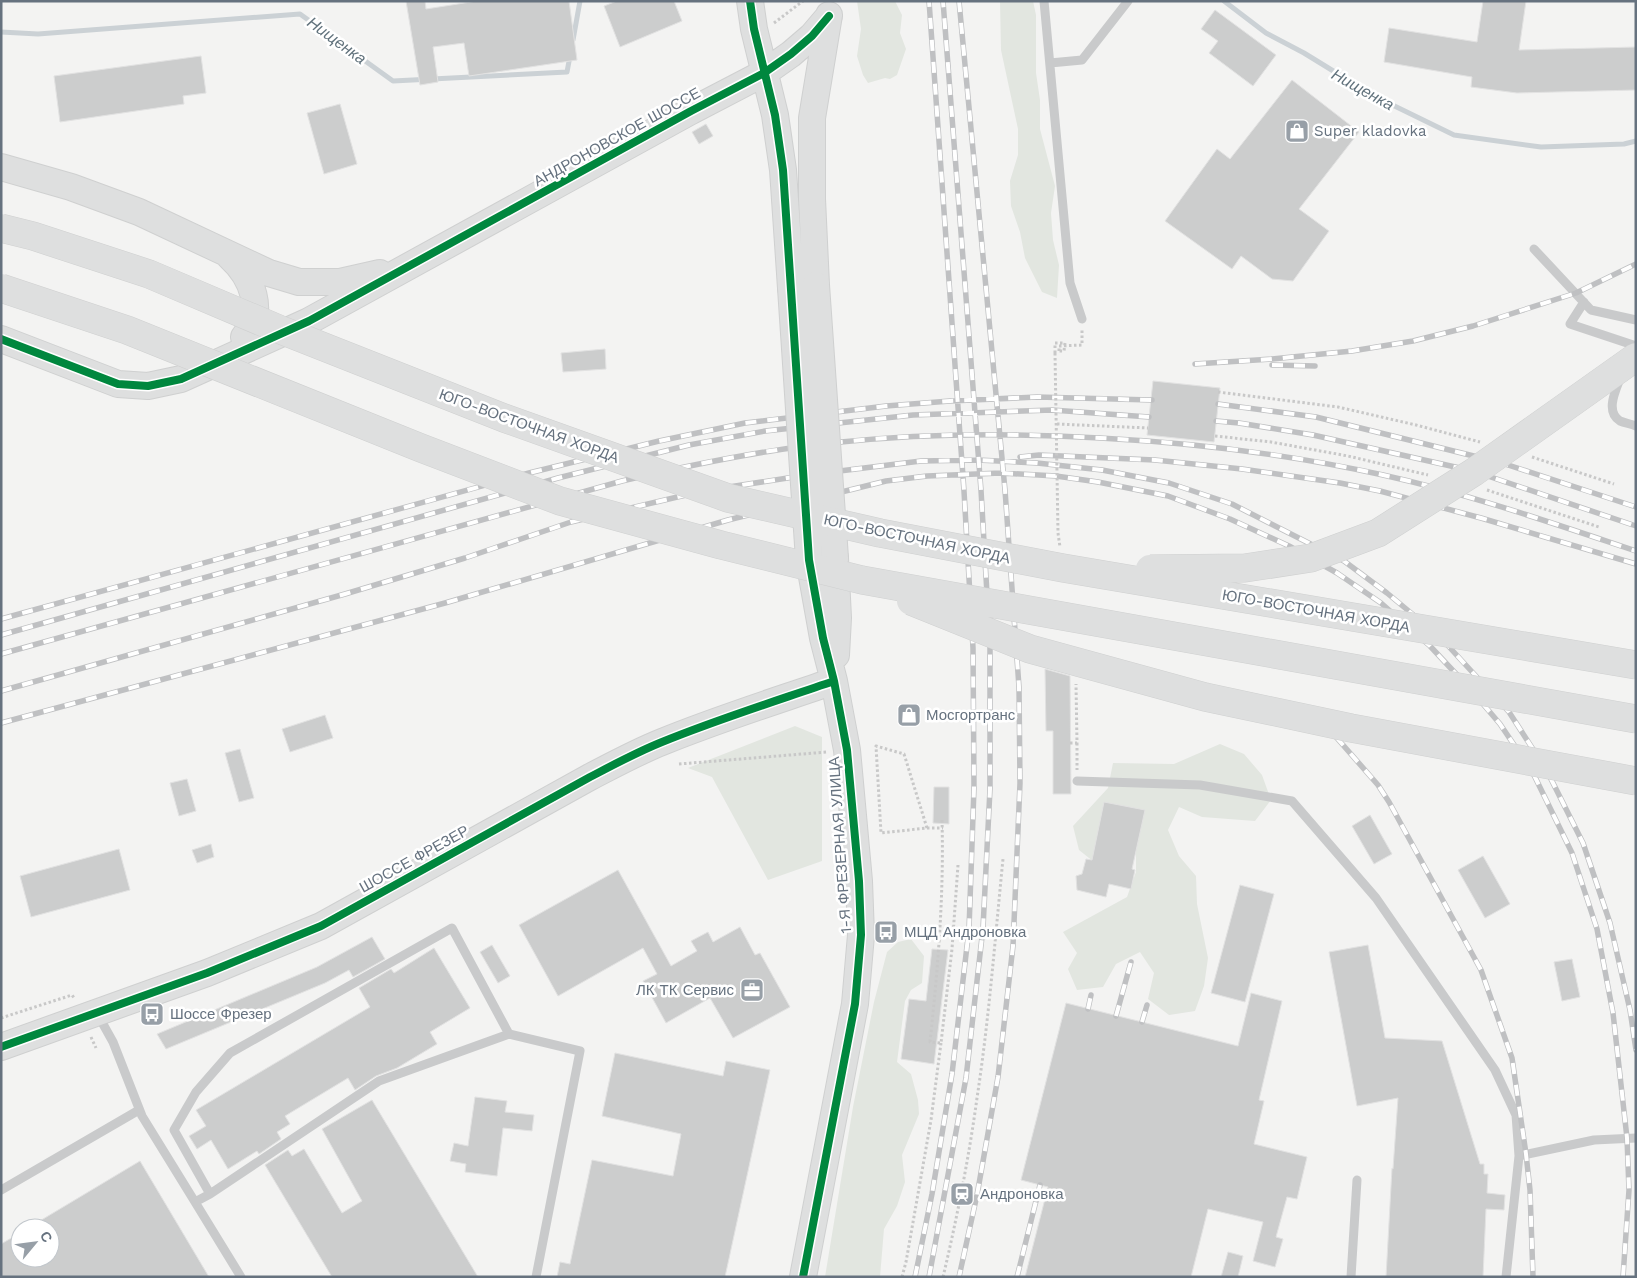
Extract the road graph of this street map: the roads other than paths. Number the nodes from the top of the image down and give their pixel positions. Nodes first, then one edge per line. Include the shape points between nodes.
1 (750, 1) edge
2 (1044, 1) edge
3 (1128, 1) edge
4 (830, 9) edge
5 (1050, 63) junction
6 (764, 73) junction
7 (1, 167) edge
8 (1, 228) edge
9 (1534, 249) dead end
10 (223, 251) junction
11 (408, 267) junction
12 (1, 288) edge
13 (1584, 302) junction
14 (1082, 319) road end
15 (1636, 320) edge
16 (1, 339) edge
17 (1634, 349) edge
18 (225, 358) junction
19 (1636, 426) edge
20 (1063, 568) junction
21 (862, 580) junction
22 (1636, 665) edge
23 (834, 681) junction
24 (1636, 719) edge
25 (1077, 780) road end
26 (1636, 781) edge
27 (97, 1012) junction
28 (509, 1034) junction
29 (1, 1047) edge
30 (140, 1110) junction
31 (1636, 1138) edge
32 (1519, 1156) junction
33 (1357, 1180) dead end
34 (1, 1190) edge
35 (210, 1194) junction
36 (195, 1202) junction
37 (240, 1277) edge
38 (536, 1277) edge
39 (802, 1277) edge
40 (1351, 1277) edge
41 (1506, 1277) edge

1 - 6 street, 1-Я ФРЕЗЕРНАЯ УЛИЦА
2 - 5 lane
3 - 5 lane via 1082,60
4 - 6 street, АНДРОНОВСКОЕ ШОССЕ via 812,36
4 - 23 street, 1-Я ФРЕЗЕРНАЯ УЛИЦА, bridge via 812,118 812,199 838,618
5 - 14 lane via 1070,283
6 - 11 street, АНДРОНОВСКОЕ ШОССЕ
6 - 23 street, 1-Я ФРЕЗЕРНАЯ УЛИЦА, bridge via 776,115 783,170 809,560
7 - 10 street via 71,187 139,212
8 - 20 main road, ЮГО-ВОСТОЧНАЯ ХОРДА, bridge via 148,274 504,418 728,498 880,533
9 - 13 lane
10 - 11 street via 269,273 299,282 340,282
10 - 18 street via 247,277 256,307 246,334
11 - 18 street, АНДРОНОВСКОЕ ШОССЕ via 309,321
12 - 21 main road, bridge via 128,330 560,501
13 - 15 lane via 1591,310
13 - 17 lane via 1570,324
16 - 18 street, АНДРОНОВСКОЕ ШОССЕ via 118,384 148,386 182,379
17 - 19 lane via 1612,409 1620,420
17 - 20 main road, bridge via 1474,472 1378,533 1310,558 1245,568
20 - 22 main road, ЮГО-ВОСТОЧНАЯ ХОРДА, bridge
21 - 24 main road, bridge
21 - 26 main road, bridge via 1030,649 1205,697
23 - 27 street, ШОССЕ ФРЕЗЕР via 661,742 590,777 321,926 207,973
23 - 39 street, 1-Я ФРЕЗЕРНАЯ УЛИЦА via 847,750 861,935 855,1004
25 - 32 lane via 1200,785 1292,801 1376,898 1495,1070 1516,1115
27 - 29 street, ШОССЕ ФРЕЗЕР
27 - 30 lane
28 - 35 lane via 379,1081
28 - 35 lane via 452,928 230,1053 196,1092 174,1130
28 - 38 lane via 580,1052
30 - 34 lane
30 - 36 lane
31 - 32 lane via 1594,1140
32 - 41 lane
33 - 40 lane
35 - 36 lane
36 - 37 lane

